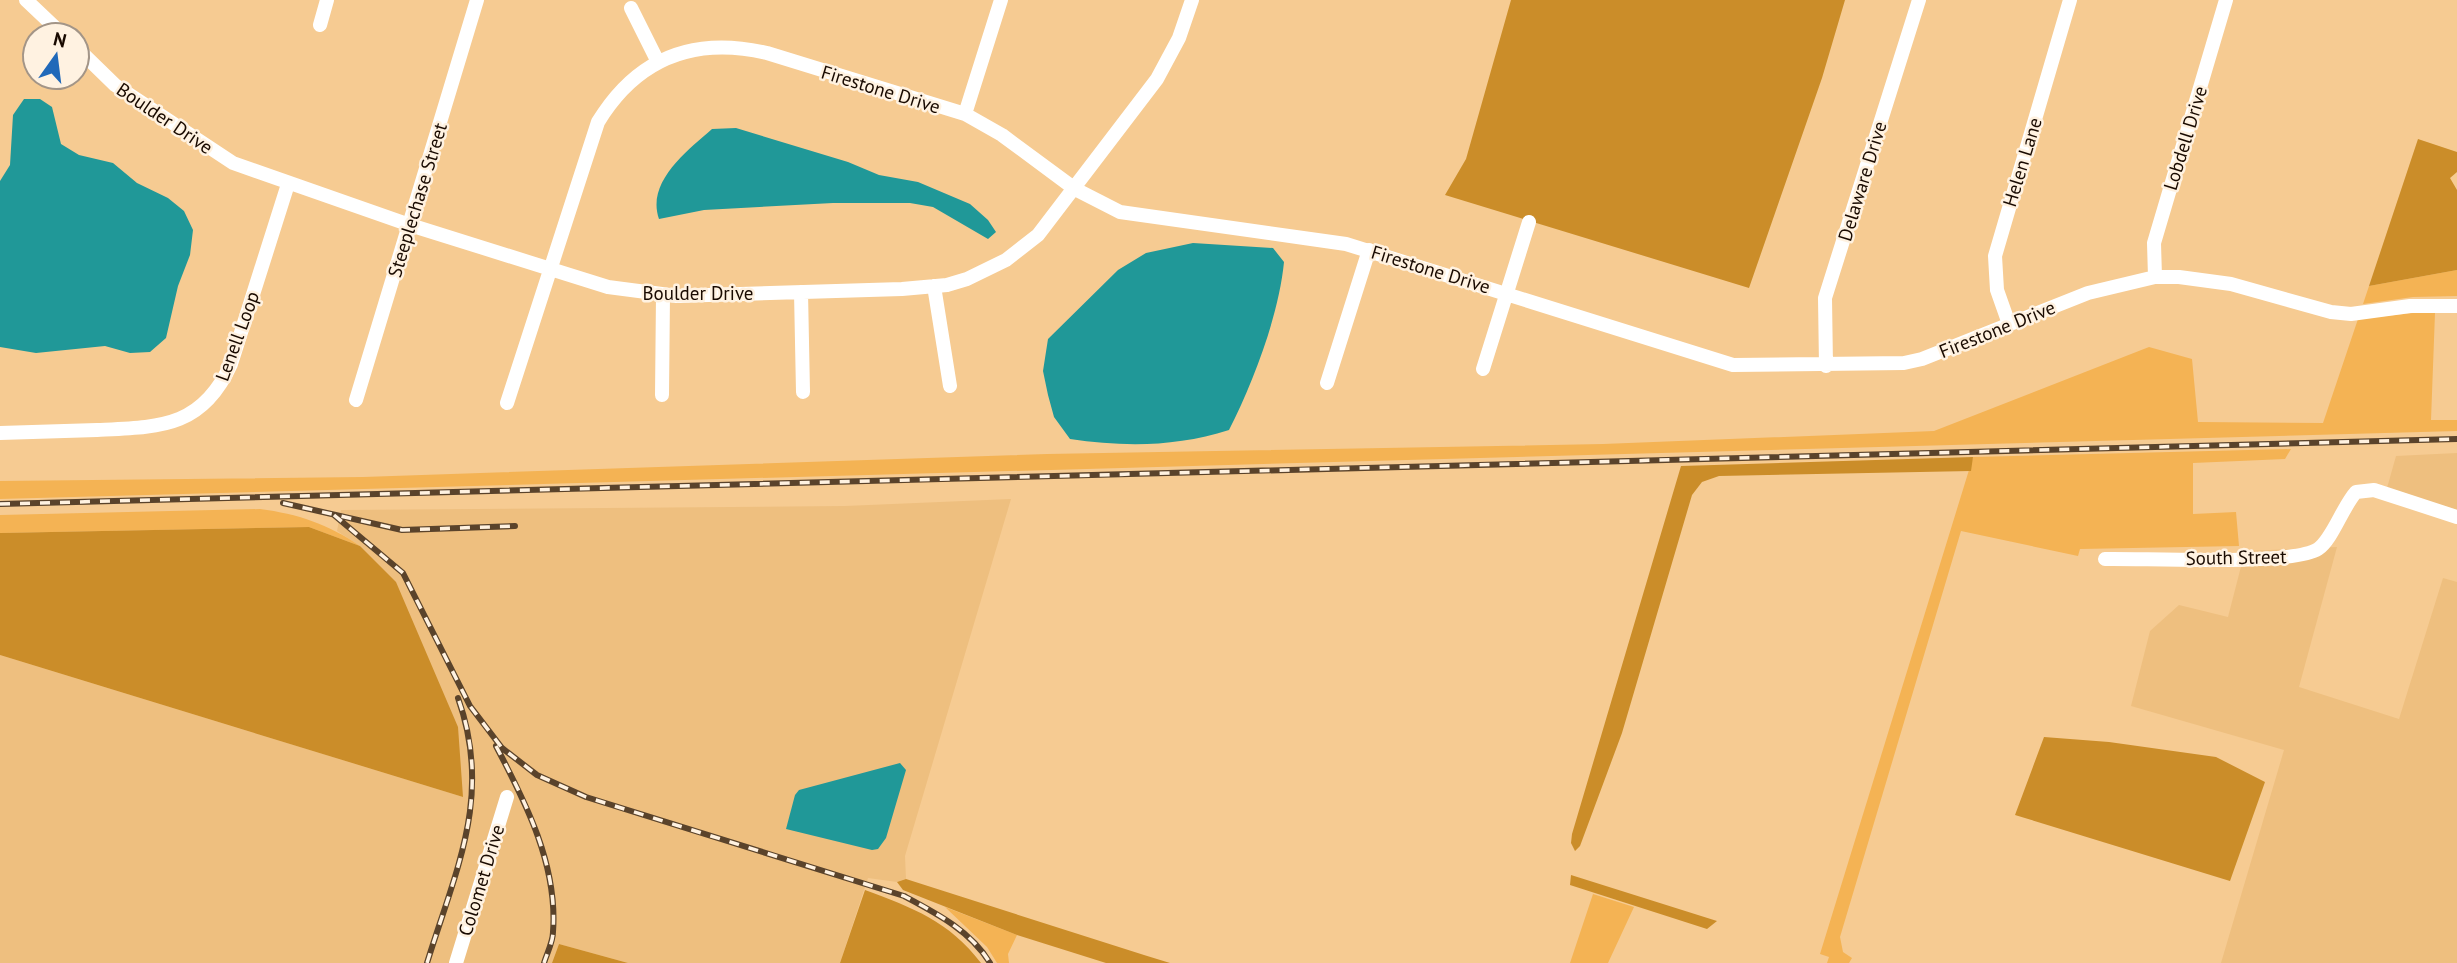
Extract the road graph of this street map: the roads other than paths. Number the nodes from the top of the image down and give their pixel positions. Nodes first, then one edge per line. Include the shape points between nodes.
1 (26, 0) edge
2 (327, 0) edge
3 (477, 0) edge
4 (1001, 0) edge
5 (1192, 0) edge
6 (1919, 0) edge
7 (2070, 0) edge
8 (2226, 0) edge
9 (631, 8) dead end
10 (48, 21) edge
11 (320, 24) dead end
12 (91, 62) edge
13 (658, 62) junction
14 (965, 114) junction
15 (288, 184) junction
16 (1075, 188) junction
17 (1529, 222) dead end
18 (410, 225) junction
19 (1369, 250) junction
20 (549, 269) junction
21 (2155, 278) junction
22 (934, 286) junction
23 (801, 292) junction
24 (1507, 293) junction
25 (663, 295) junction
26 (2457, 306) edge
27 (2009, 324) junction
28 (1826, 366) junction
29 (1483, 369) dead end
30 (1327, 383) dead end
31 (950, 386) dead end
32 (803, 392) dead end
33 (662, 395) dead end
34 (356, 400) dead end
35 (508, 403) dead end
36 (0, 433) edge
37 (2457, 517) edge
38 (2105, 559) dead end
39 (507, 797) dead end
40 (456, 963) edge

1 - 10 street
2 - 11 street
3 - 18 street, Steeplechase Street
4 - 14 street
5 - 16 street, Boulder Drive via 1179,38 1157,79
6 - 28 street, Delaware Drive via 1825,298
7 - 27 street, Helen Lane via 1995,256 1997,290
8 - 21 street, Lobdell Drive via 2154,243
9 - 13 street
12 - 15 street, Boulder Drive via 115,85 186,135 233,163
13 - 14 street, Firestone Drive via 710,47 743,47
13 - 20 street, Firestone Drive via 620,91 597,122
14 - 16 street, Firestone Drive
15 - 18 street, Boulder Drive
15 - 36 street, Lenell Loop via 231,364 208,401 183,419 158,428
16 - 19 street, Firestone Drive via 1120,212 1322,239
16 - 22 street, Boulder Drive via 1038,235 1006,260 967,279
17 - 24 street
18 - 20 street, Boulder Drive
18 - 34 street, Steeplechase Street
19 - 24 street, Firestone Drive
19 - 30 street
20 - 25 street, Boulder Drive via 629,292
20 - 35 street, Firestone Drive
21 - 26 street, Firestone Drive via 2231,284 2351,314 2410,306
21 - 27 street, Firestone Drive via 2111,285
22 - 23 street, Boulder Drive
22 - 31 street
23 - 25 street, Boulder Drive
23 - 32 street
24 - 28 street, Firestone Drive via 1733,365
24 - 29 street
25 - 33 street
27 - 28 street, Firestone Drive via 1904,363
37 - 38 street, South Street via 2374,489 2356,492 2322,546 2304,555 2239,560
39 - 40 street, Colomet Drive

